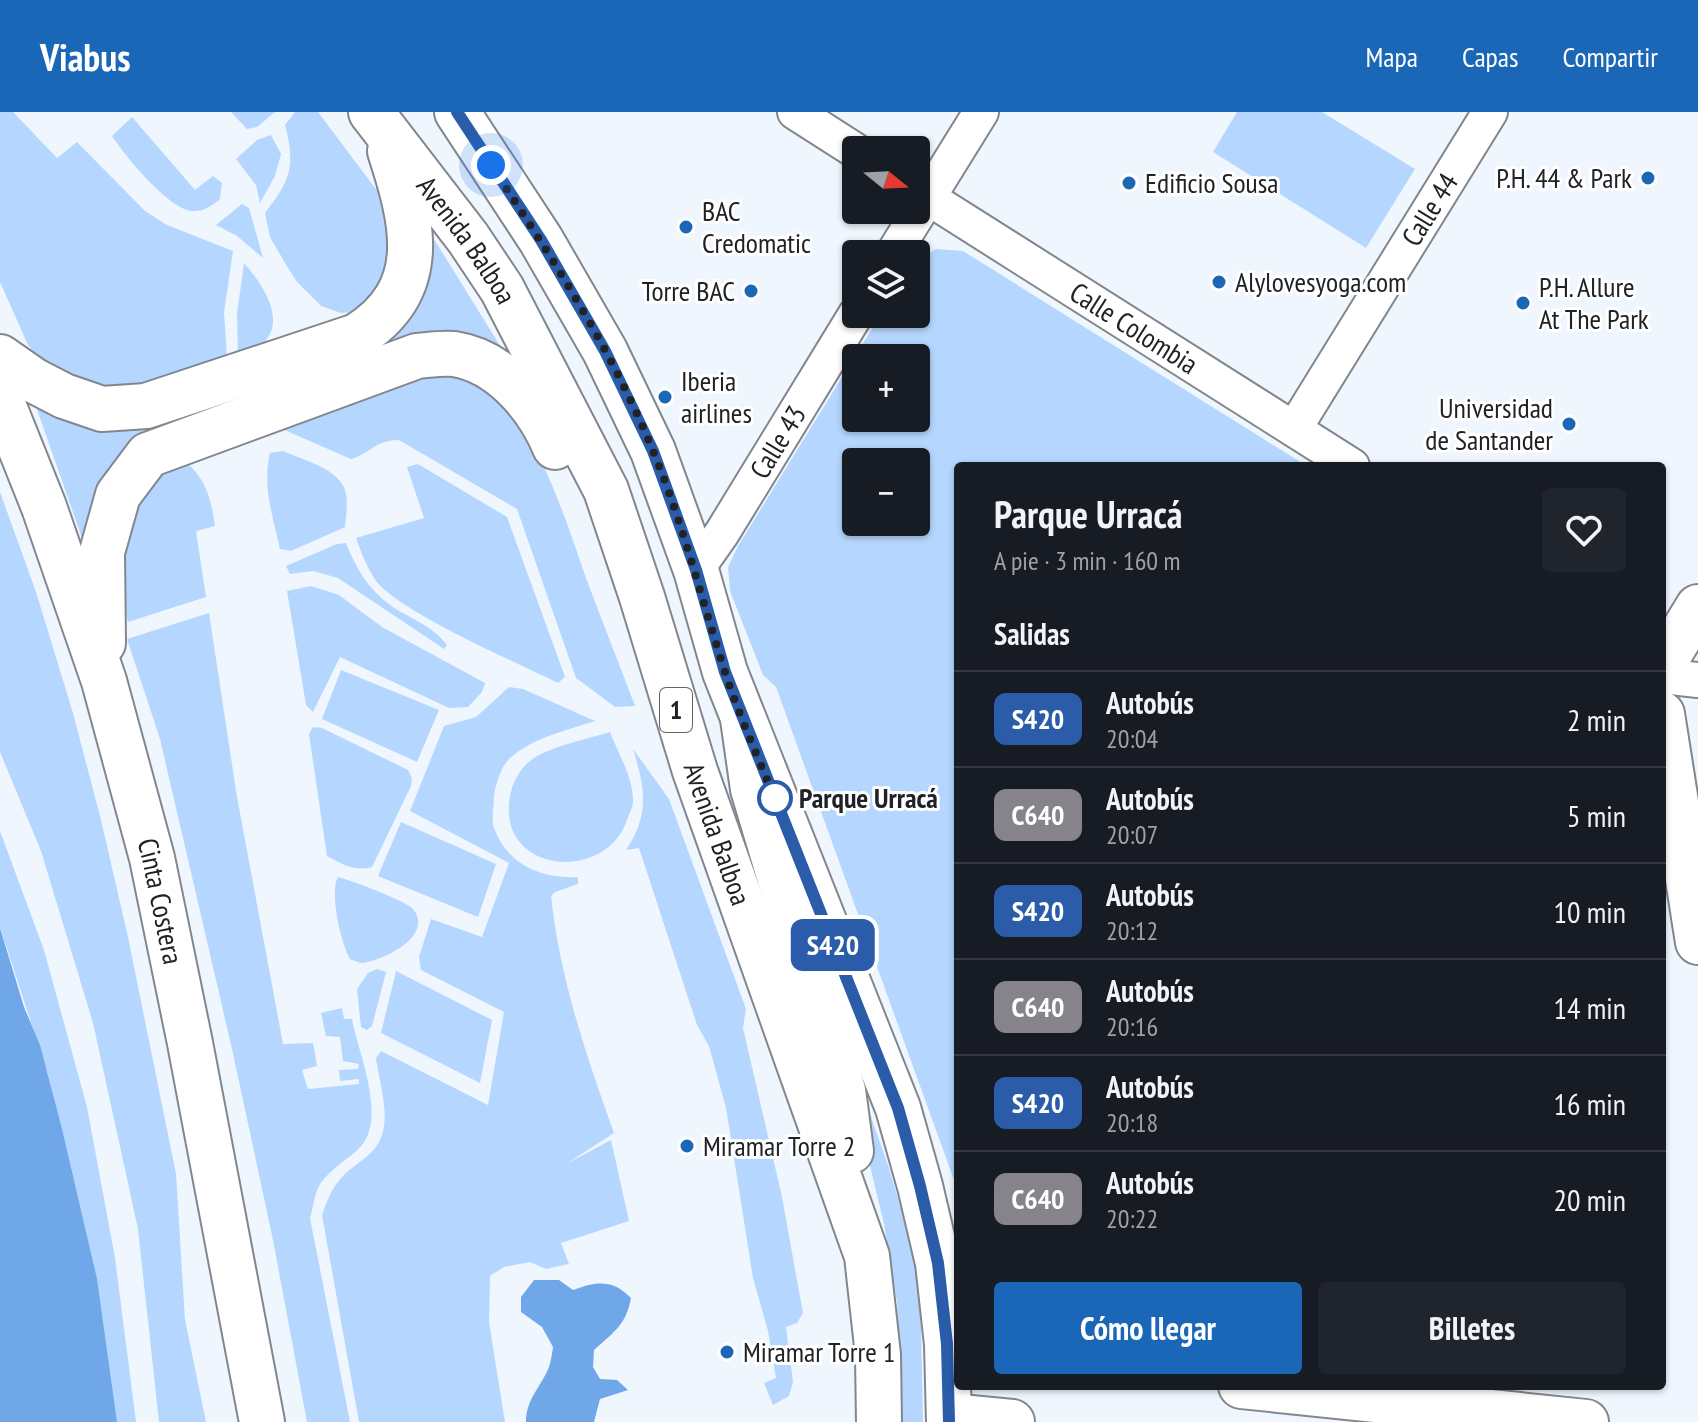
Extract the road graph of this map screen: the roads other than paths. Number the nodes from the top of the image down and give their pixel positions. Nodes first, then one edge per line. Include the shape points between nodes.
1 (795, 112) edge
2 (981, 112) edge
3 (1490, 112) edge
4 (376, 119) edge
5 (475, 122) edge
6 (842, 142) edge
7 (930, 183) edge
8 (930, 199) edge
9 (847, 328) edge
10 (0, 357) edge
11 (0, 397) edge
12 (1294, 429) junction
13 (1346, 462) edge
14 (696, 570) junction
15 (1698, 607) edge
16 (656, 644) junction
17 (1666, 659) edge
18 (1666, 676) edge
19 (1698, 680) edge
20 (104, 681) junction
21 (743, 719) junction
22 (1666, 739) edge
23 (1698, 942) edge
24 (867, 1256) junction
25 (948, 1277) edge
26 (1261, 1390) edge
27 (953, 1408) edge
28 (1374, 1412) edge
29 (262, 1422) edge
30 (879, 1422) edge
31 (1012, 1422) edge
32 (1586, 1422) edge

1 - 6 street
2 - 7 street
3 - 12 street, Calle 44
4 - 10 main road via 403,193 410,257 404,288 391,308 357,336 146,406 102,409 54,391
4 - 16 main road, Avenida Balboa / 1 via 468,238 528,336 606,490
5 - 14 main road, 1 via 605,351 653,451
8 - 12 street, Calle Colombia
9 - 14 street, Calle 43
11 - 20 main road, Cinta Costera
12 - 13 street, Calle Colombia
14 - 21 main road, 1
15 - 17 main road
16 - 20 main road via 616,585 546,424 515,385 455,354 417,356 148,455 118,495 102,552
16 - 24 main road, Avenida Balboa / 1 via 695,771
18 - 19 street
20 - 29 main road, Cinta Costera via 152,858
21 - 24 main road via 753,789 843,1090
21 - 25 main road, 1 via 898,1108
22 - 23 main road
24 - 30 main road, Avenida Balboa / 1
25 - 27 main road
26 - 28 main road
27 - 31 main road
28 - 32 main road

